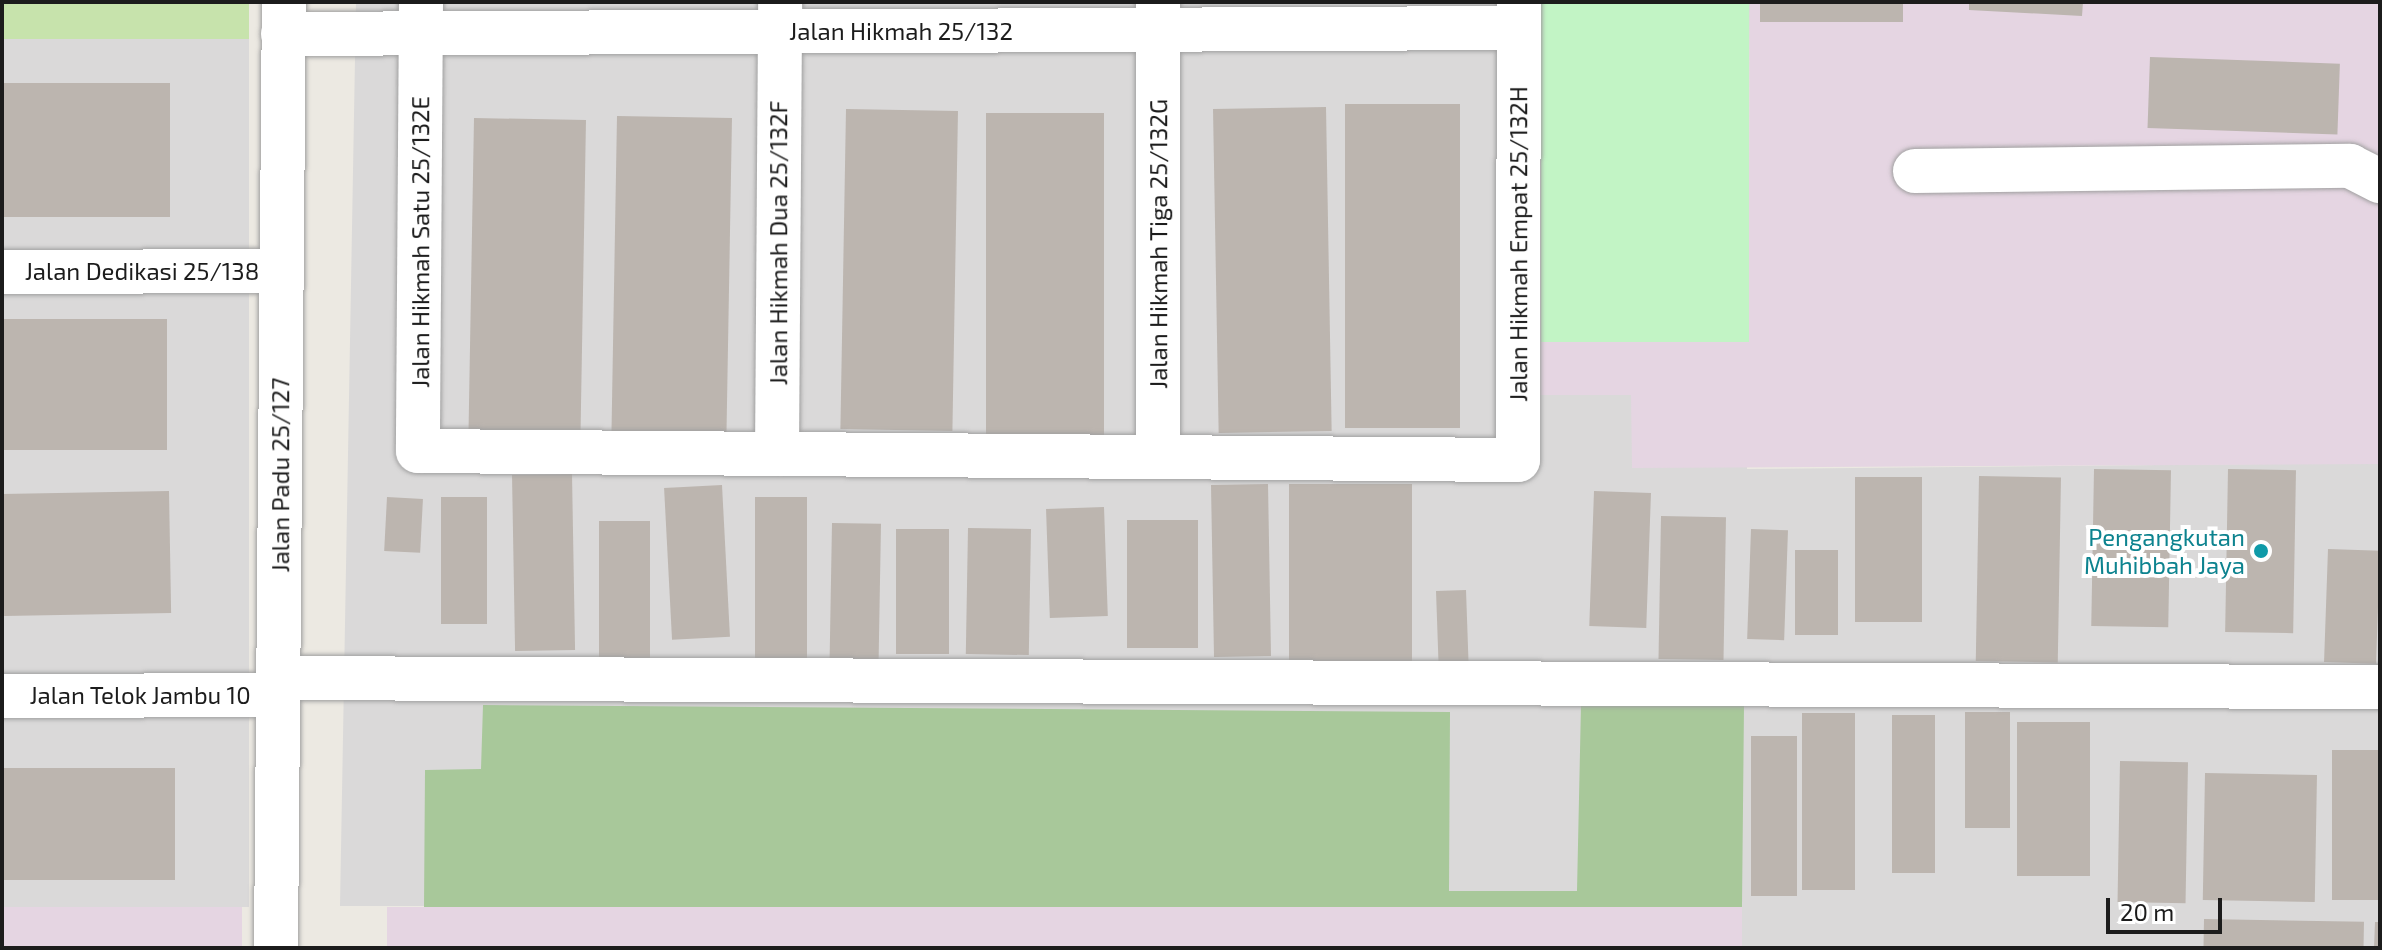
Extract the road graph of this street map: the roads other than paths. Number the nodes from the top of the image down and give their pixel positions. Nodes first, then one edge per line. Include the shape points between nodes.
1 (1519, 15) edge
2 (1158, 16) edge
3 (780, 17) edge
4 (284, 18) edge
5 (421, 18) edge
6 (1915, 171) dead end
7 (2380, 181) edge
8 (281, 271) junction
9 (2, 272) edge
10 (777, 454) junction
11 (1158, 457) junction
12 (278, 686) junction
13 (2380, 687) edge
14 (2, 696) edge
15 (276, 948) edge

1 - 2 street, Jalan Hikmah 25/132
1 - 11 street, Jalan Hikmah Empat 25/132H via 1518,460
2 - 3 street, Jalan Hikmah 25/132
2 - 11 street, Jalan Hikmah Tiga 25/132G
3 - 5 street, Jalan Hikmah 25/132
3 - 10 street, Jalan Hikmah Dua 25/132F
4 - 5 street, Jalan Hikmah 25/132
4 - 8 street, Jalan Padu 25/127
5 - 10 street, Jalan Hikmah Satu 25/132E via 418,451
6 - 7 street via 2350,166
8 - 9 street, Jalan Dedikasi 25/138
8 - 12 street, Jalan Padu 25/127
10 - 11 street
12 - 13 street, Jalan Telok Jambu 10
12 - 14 street, Jalan Telok Jambu 10
12 - 15 street, Jalan Padu 25/127

